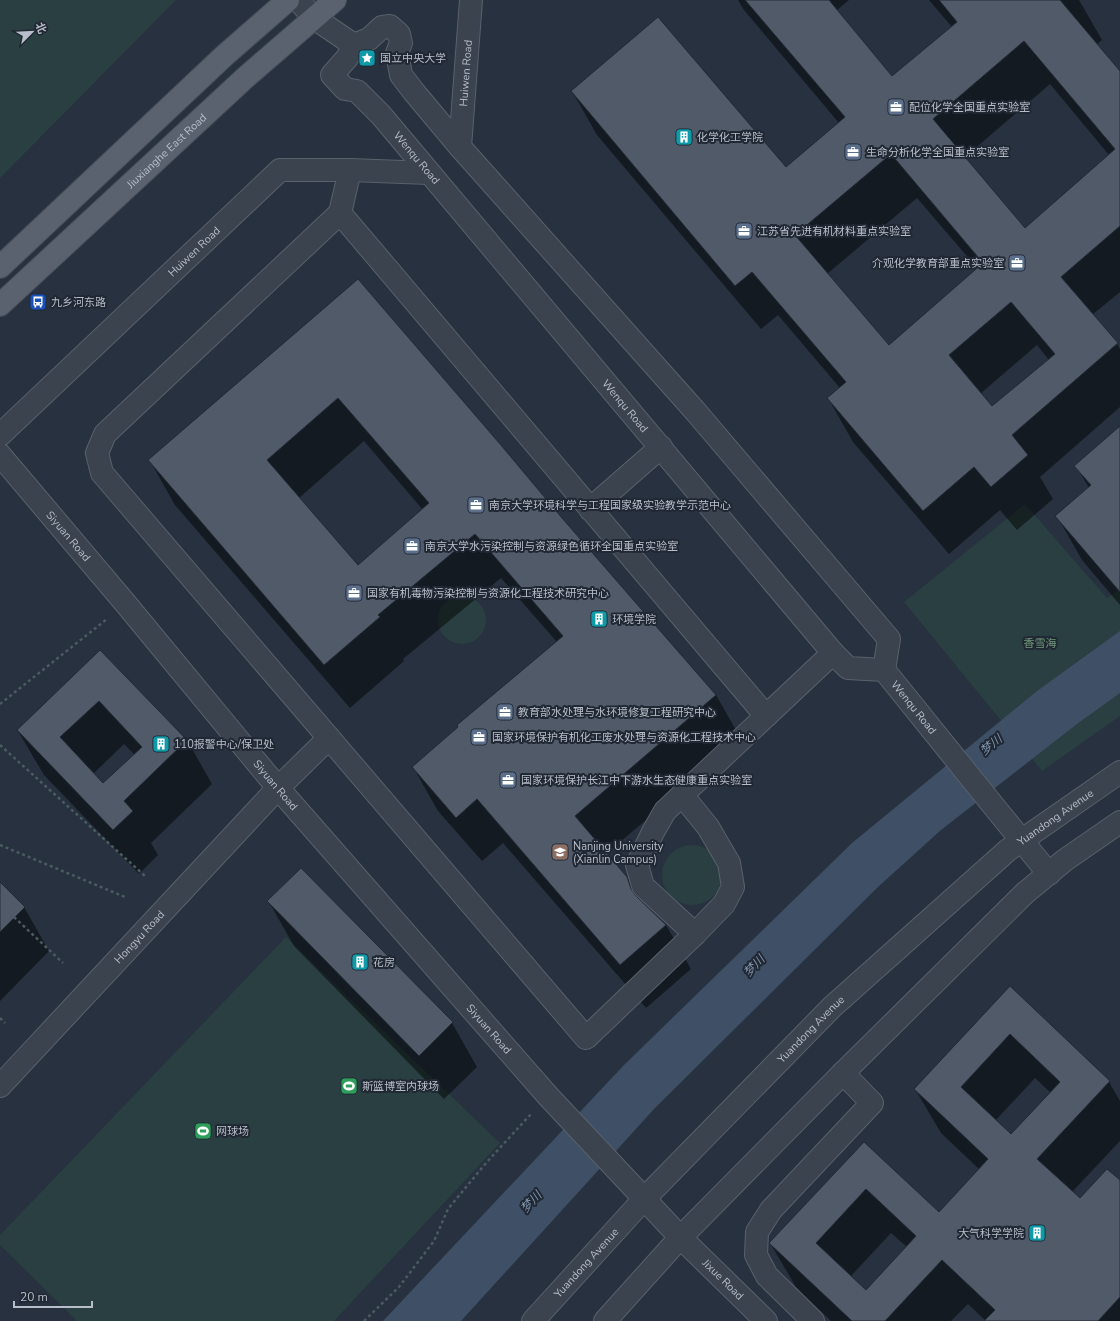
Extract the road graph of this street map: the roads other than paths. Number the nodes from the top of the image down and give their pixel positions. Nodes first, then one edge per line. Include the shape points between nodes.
1 (288, 0) edge
2 (298, 0) edge
3 (335, 0) edge
4 (471, 0) edge
5 (314, 18) junction
6 (354, 45) junction
7 (460, 147) junction
8 (350, 170) junction
9 (429, 173) junction
10 (340, 213) junction
11 (0, 267) edge
12 (0, 305) edge
13 (0, 435) edge
14 (660, 447) junction
15 (0, 455) edge
16 (590, 509) junction
17 (833, 653) junction
18 (884, 670) junction
19 (766, 716) junction
20 (329, 738) junction
21 (1120, 772) edge
22 (278, 788) junction
23 (682, 795) junction
24 (1120, 822) edge
25 (1021, 840) junction
26 (1049, 874) junction
27 (695, 934) junction
28 (843, 1073) junction
29 (0, 1086) edge
30 (624, 1178) joint
31 (644, 1199) junction
32 (680, 1237) junction
33 (533, 1321) edge
34 (605, 1321) edge
35 (766, 1321) edge
36 (813, 1321) edge

1 - 11 main road via 224,56
2 - 5 street
3 - 5 main road, Jiuxianghe East Road
4 - 7 street, Huiwen Road
5 - 6 street
5 - 12 main road, Jiuxianghe East Road via 246,77
6 - 7 street, Wenqu Road via 369,39 382,27 390,26 399,34 401,43 396,53 401,76
6 - 9 street, Wenqu Road via 347,58 332,75 345,89 357,91 381,115
7 - 18 street, Wenqu Road via 696,412 889,639
8 - 9 street, Huiwen Road
8 - 10 street
8 - 13 street, Huiwen Road via 280,170
9 - 14 street, Wenqu Road
10 - 16 street
10 - 20 street via 105,434 97,453 102,473
14 - 16 street
14 - 17 street, Wenqu Road
15 - 22 street, Siyuan Road
16 - 19 street
17 - 18 street, Wenqu Road via 848,668
17 - 19 street
18 - 25 street, Wenqu Road
19 - 23 street
20 - 22 street, Hongyu Road
20 - 27 street via 586,1038
21 - 25 street, Yuandong Avenue
22 - 29 street, Hongyu Road
22 - 30 street, Siyuan Road
23 - 27 street via 708,826 726,857 733,887 724,904
23 - 27 street via 666,811 637,864 643,886
24 - 26 street
25 - 26 street, Wenqu Road
25 - 31 street, Yuandong Avenue via 832,1007
26 - 28 street via 1025,893
28 - 32 street
28 - 36 street via 872,1103 771,1210 757,1232 756,1255 767,1276
30 - 31 street, Jixue Road
31 - 32 street, Jixue Road
31 - 33 street, Yuandong Avenue
32 - 34 street
32 - 35 street, Jixue Road

